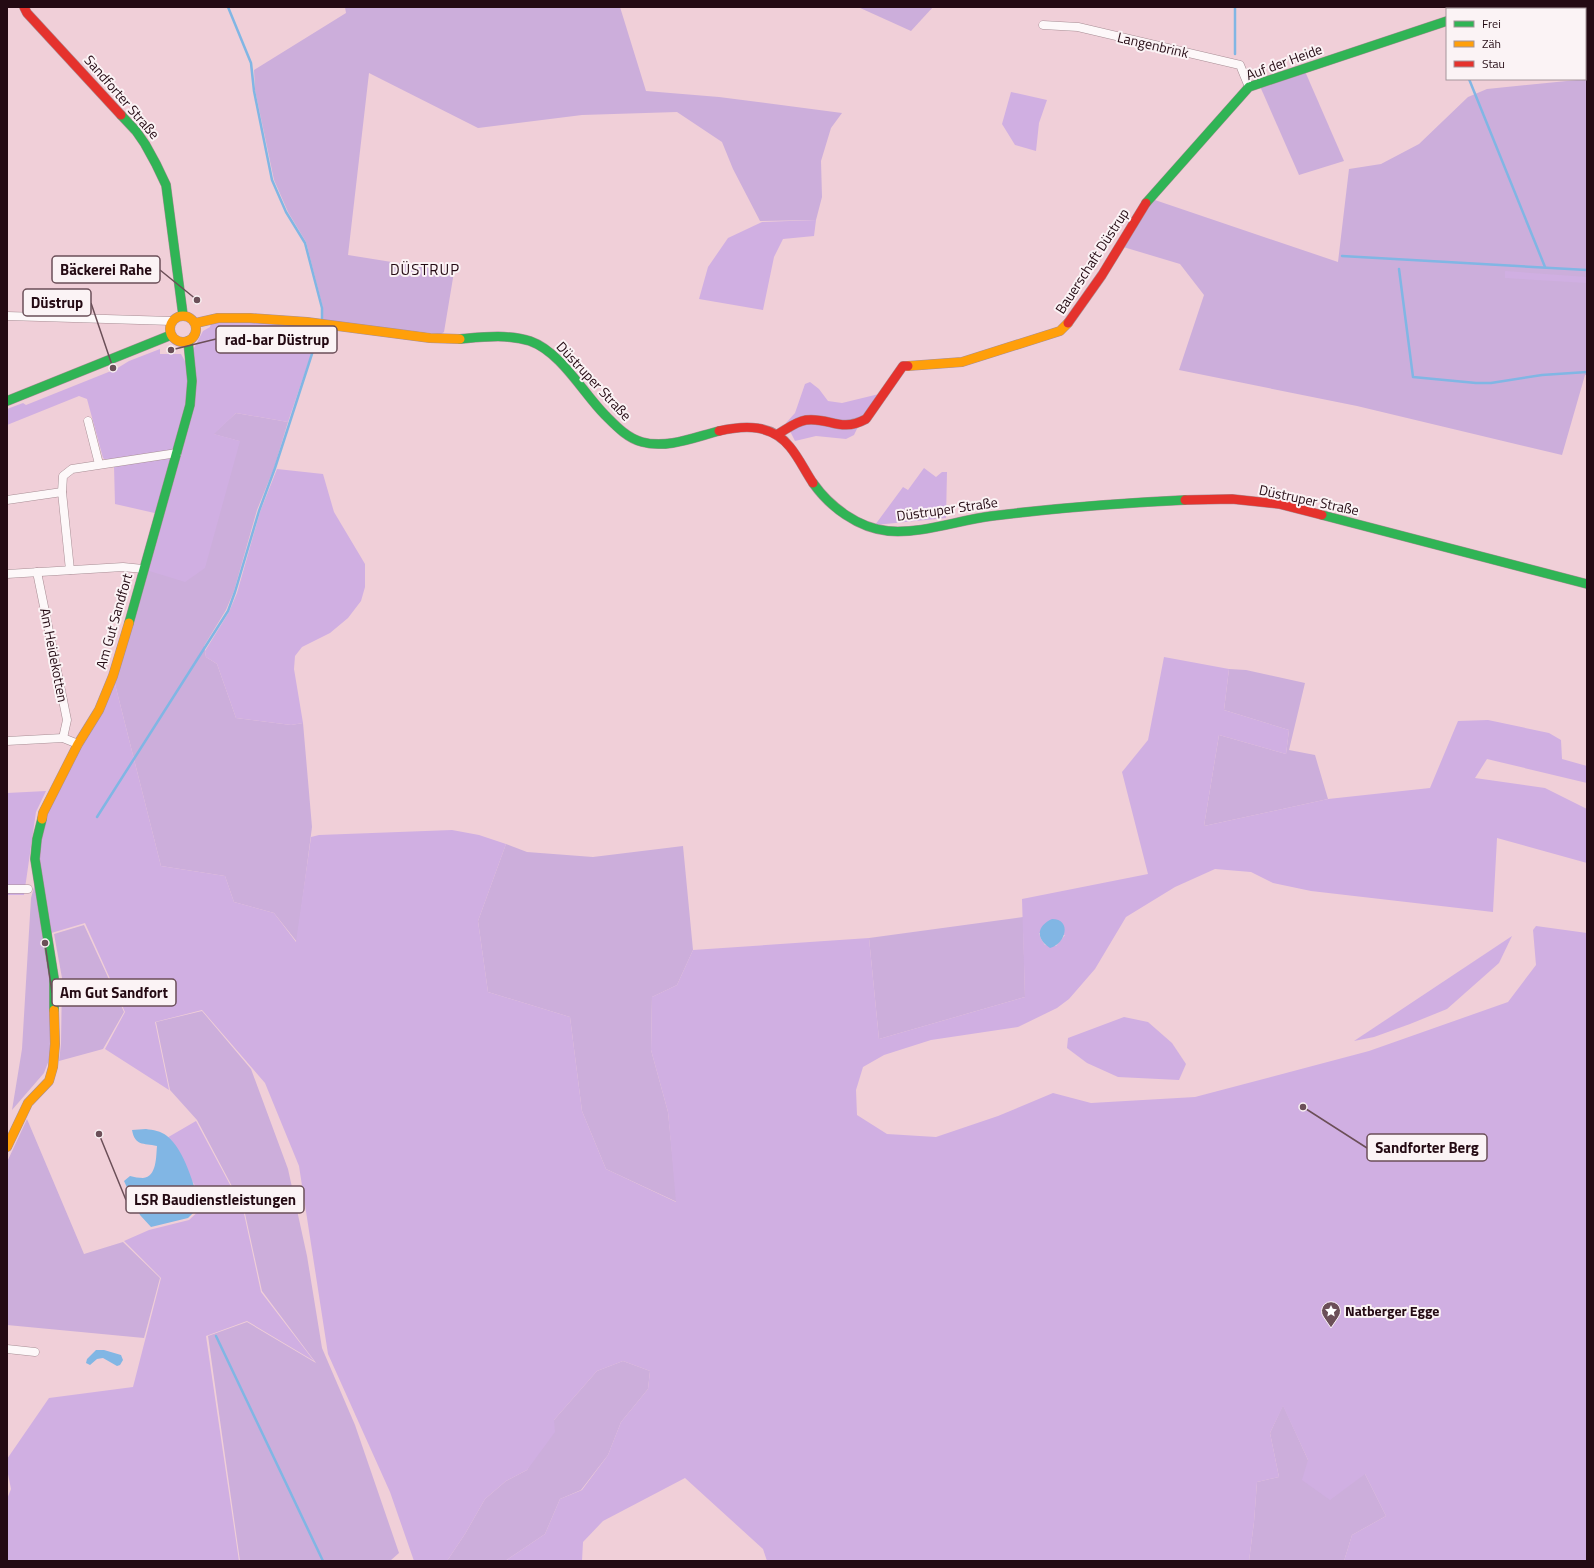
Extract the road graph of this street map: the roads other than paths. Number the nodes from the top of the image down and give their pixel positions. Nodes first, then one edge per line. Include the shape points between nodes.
1 (24, 7) edge
2 (1446, 21) edge
3 (1043, 24) dead end
4 (1249, 87) junction
5 (1149, 198) joint
6 (183, 315) junction
7 (7, 316) edge
8 (172, 321) junction
9 (196, 323) junction
10 (171, 335) junction
11 (188, 341) junction
12 (7, 401) edge
13 (88, 422) dead end
14 (778, 434) junction
15 (177, 453) junction
16 (99, 464) junction
17 (62, 492) junction
18 (7, 500) edge
19 (70, 570) junction
20 (143, 570) junction
21 (37, 572) junction
22 (7, 574) edge
23 (1587, 584) edge
24 (64, 738) junction
25 (7, 741) edge
26 (78, 744) junction
27 (7, 889) edge
28 (28, 889) dead end
29 (7, 1147) edge
30 (7, 1349) edge
31 (35, 1352) dead end

1 - 6 street, Sandforter Straße via 136,131 159,168 166,186
2 - 4 street, Auf der Heide
3 - 4 street, Langenbrink via 1078,27 1240,65
4 - 5 street, Auf der Heide
5 - 14 street, Bauerschaft Düstrup via 1102,276 1060,331 962,362 903,366 866,419 858,424 846,426 809,420
6 - 8 street
6 - 9 street via 191,317
7 - 8 street
8 - 10 street
9 - 11 street via 196,332
9 - 14 street, Düstruper Straße via 213,318 242,317 440,338 526,339 555,357 620,430 631,438 660,444 750,426 765,428
10 - 11 street via 180,342
10 - 12 street
11 - 15 street, Am Gut Sandfort via 193,390
13 - 16 street
14 - 23 street, Düstruper Straße via 812,483 832,503 855,520 890,532 991,516 1183,500 1234,499 1279,504
15 - 16 street
15 - 20 street, Am Gut Sandfort
16 - 17 street via 72,469 63,476
17 - 18 street
17 - 19 street
19 - 20 street via 123,567
19 - 21 street
20 - 26 street, Am Gut Sandfort via 113,676 99,710
21 - 22 street
21 - 24 street, Am Heidekotten via 67,720
24 - 25 street
24 - 26 street
26 - 29 street, Am Gut Sandfort via 43,813 35,859 54,978 53,1067 49,1081 28,1103
27 - 28 street
30 - 31 street

